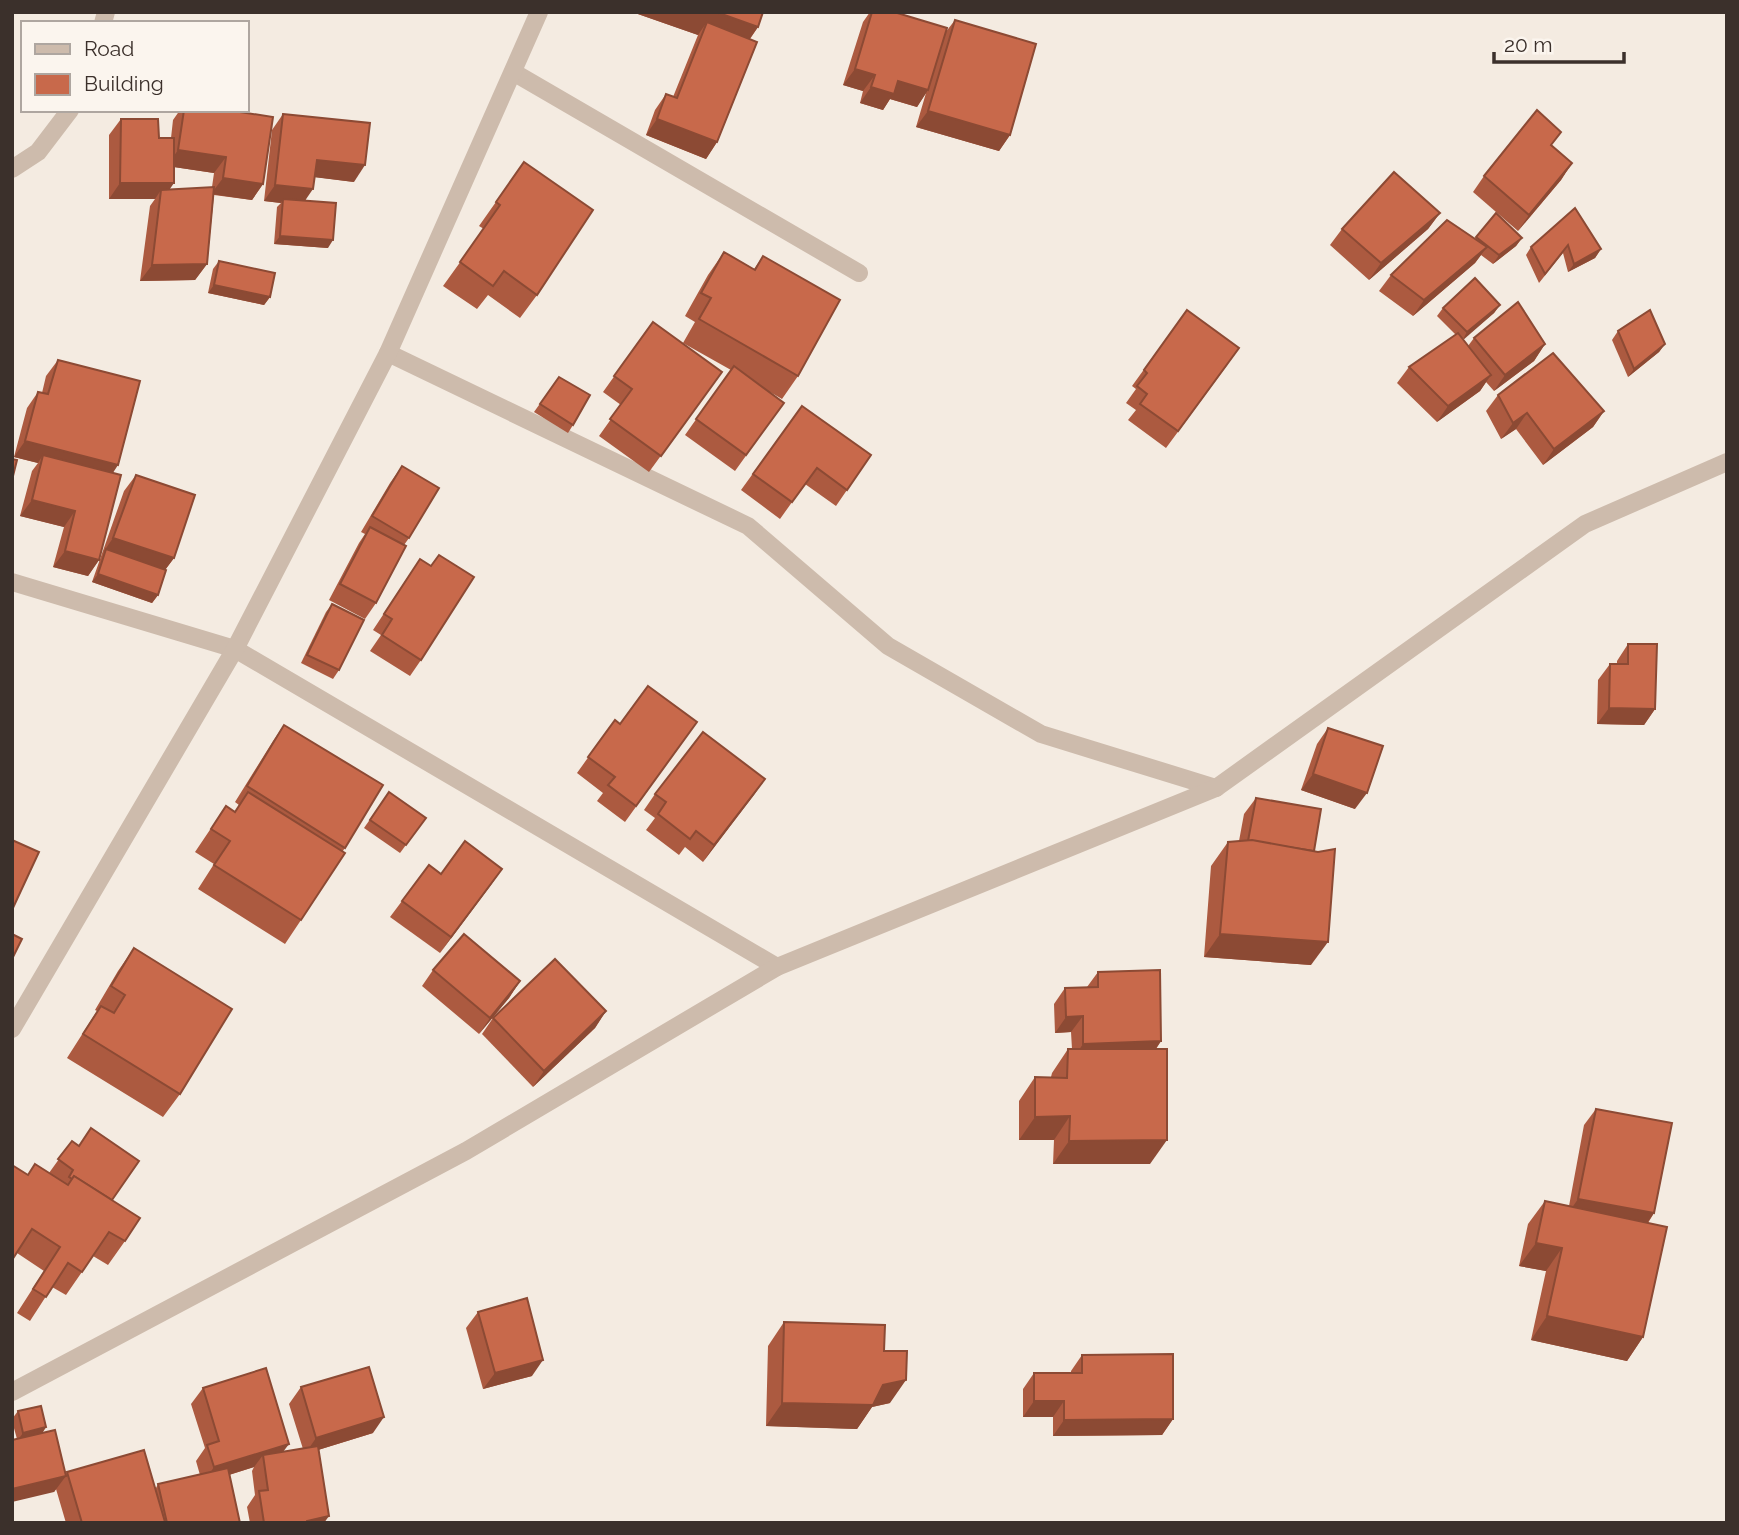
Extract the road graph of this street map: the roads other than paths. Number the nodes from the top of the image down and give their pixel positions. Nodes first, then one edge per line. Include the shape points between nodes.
1 (539, 12) edge
2 (513, 72) junction
3 (68, 112) edge
4 (12, 169) edge
5 (859, 273) dead end
6 (388, 353) junction
7 (1727, 462) edge
8 (12, 582) edge
9 (235, 649) junction
10 (1216, 788) junction
11 (777, 967) junction
12 (12, 1030) edge
13 (12, 1392) edge

1 - 2 street
2 - 5 street
2 - 6 street
3 - 4 street via 38,152
6 - 9 street
6 - 10 street via 748,526 888,646 1041,734
7 - 10 street via 1586,524
8 - 9 street
9 - 11 street
9 - 12 street
10 - 11 street
11 - 13 street via 466,1151

